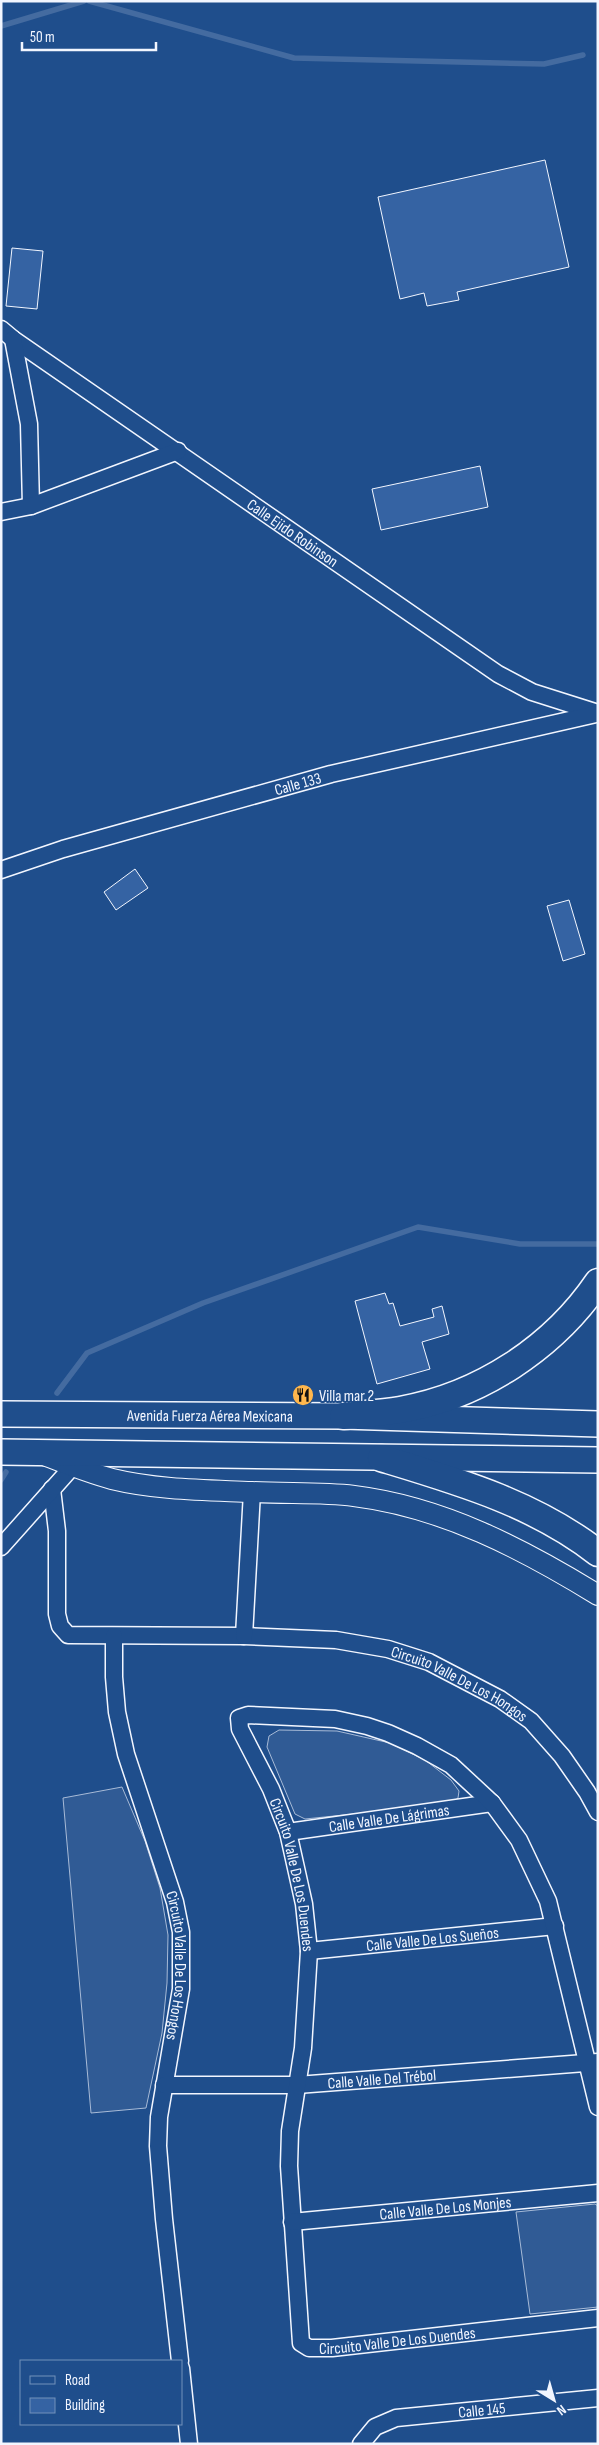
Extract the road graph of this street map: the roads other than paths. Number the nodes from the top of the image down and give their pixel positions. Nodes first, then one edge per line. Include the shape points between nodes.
1 (7, 334) edge
2 (178, 451) junction
3 (31, 506) junction
4 (1, 512) edge
5 (598, 713) edge
6 (1, 870) edge
7 (598, 1282) edge
8 (1, 1414) edge
9 (343, 1416) junction
10 (598, 1424) edge
11 (1, 1452) edge
12 (36, 1452) junction
13 (381, 1458) junction
14 (598, 1460) edge
15 (73, 1466) junction
16 (52, 1488) junction
17 (252, 1492) junction
18 (1, 1548) edge
19 (598, 1553) edge
20 (598, 1595) edge
21 (114, 1636) junction
22 (244, 1636) junction
23 (492, 1804) junction
24 (598, 1812) edge
25 (288, 1832) junction
26 (555, 1926) junction
27 (309, 1951) junction
28 (593, 2062) edge
29 (164, 2085) junction
30 (297, 2085) junction
31 (598, 2107) edge
32 (598, 2193) edge
33 (292, 2222) junction
34 (598, 2318) edge
35 (180, 2360) edge
36 (182, 2378) edge
37 (598, 2398) edge
38 (189, 2444) edge
39 (361, 2444) edge

1 - 2 street, Calle Ejido Robinson
1 - 3 street via 29,424
2 - 3 street
2 - 5 street, Calle Ejido Robinson via 498,674 532,692
3 - 4 street
5 - 6 street, Calle 133 via 331,774 88,841
7 - 9 highway via 570,1317 538,1347 483,1381 455,1395 401,1410
8 - 9 main road, Avenida Fuerza Aérea Mexicana
9 - 10 main road, Avenida Fuerza Aérea Mexicana
11 - 12 main road
12 - 13 main road
12 - 15 street
13 - 14 main road
13 - 19 highway via 475,1486 552,1523
15 - 16 street
15 - 17 street via 113,1479 162,1487
16 - 18 street
16 - 21 street, Circuito Valle De Los Hongos via 58,1531 58,1620 63,1631 74,1637
17 - 20 street via 353,1496 431,1513 517,1548
17 - 22 street
21 - 22 street, Circuito Valle De Los Hongos
21 - 29 street, Circuito Valle De Los Hongos via 117,1712 126,1754 181,1932 181,1989
22 - 24 street, Circuito Valle De Los Hongos via 336,1640 388,1649 429,1662 465,1679 531,1721 562,1756
23 - 25 street, Calle Valle De Lágrimas
23 - 25 street, Circuito Valle De Los Duendes via 451,1765 388,1733 335,1719 242,1716 240,1728 271,1789
23 - 26 street, Circuito Valle De Los Duendes via 519,1840 548,1901
25 - 27 street, Circuito Valle De Los Duendes via 304,1904
26 - 27 street, Calle Valle De Los Sueños
26 - 28 street, Circuito Valle De Los Duendes
27 - 30 street, Circuito Valle De Los Duendes
28 - 30 street, Calle Valle Del Trébol
28 - 31 street, Circuito Valle De Los Duendes
29 - 30 street, Calle Valle Del Trébol
29 - 35 street, Circuito Valle De Los Hongos via 159,2117 159,2162
30 - 33 street, Circuito Valle De Los Duendes via 289,2157
32 - 33 street, Calle Valle De Los Monjes
33 - 34 street, Circuito Valle De Los Duendes via 300,2339 303,2346 309,2348
36 - 38 street
37 - 39 street, Calle 145 via 396,2418 374,2428

